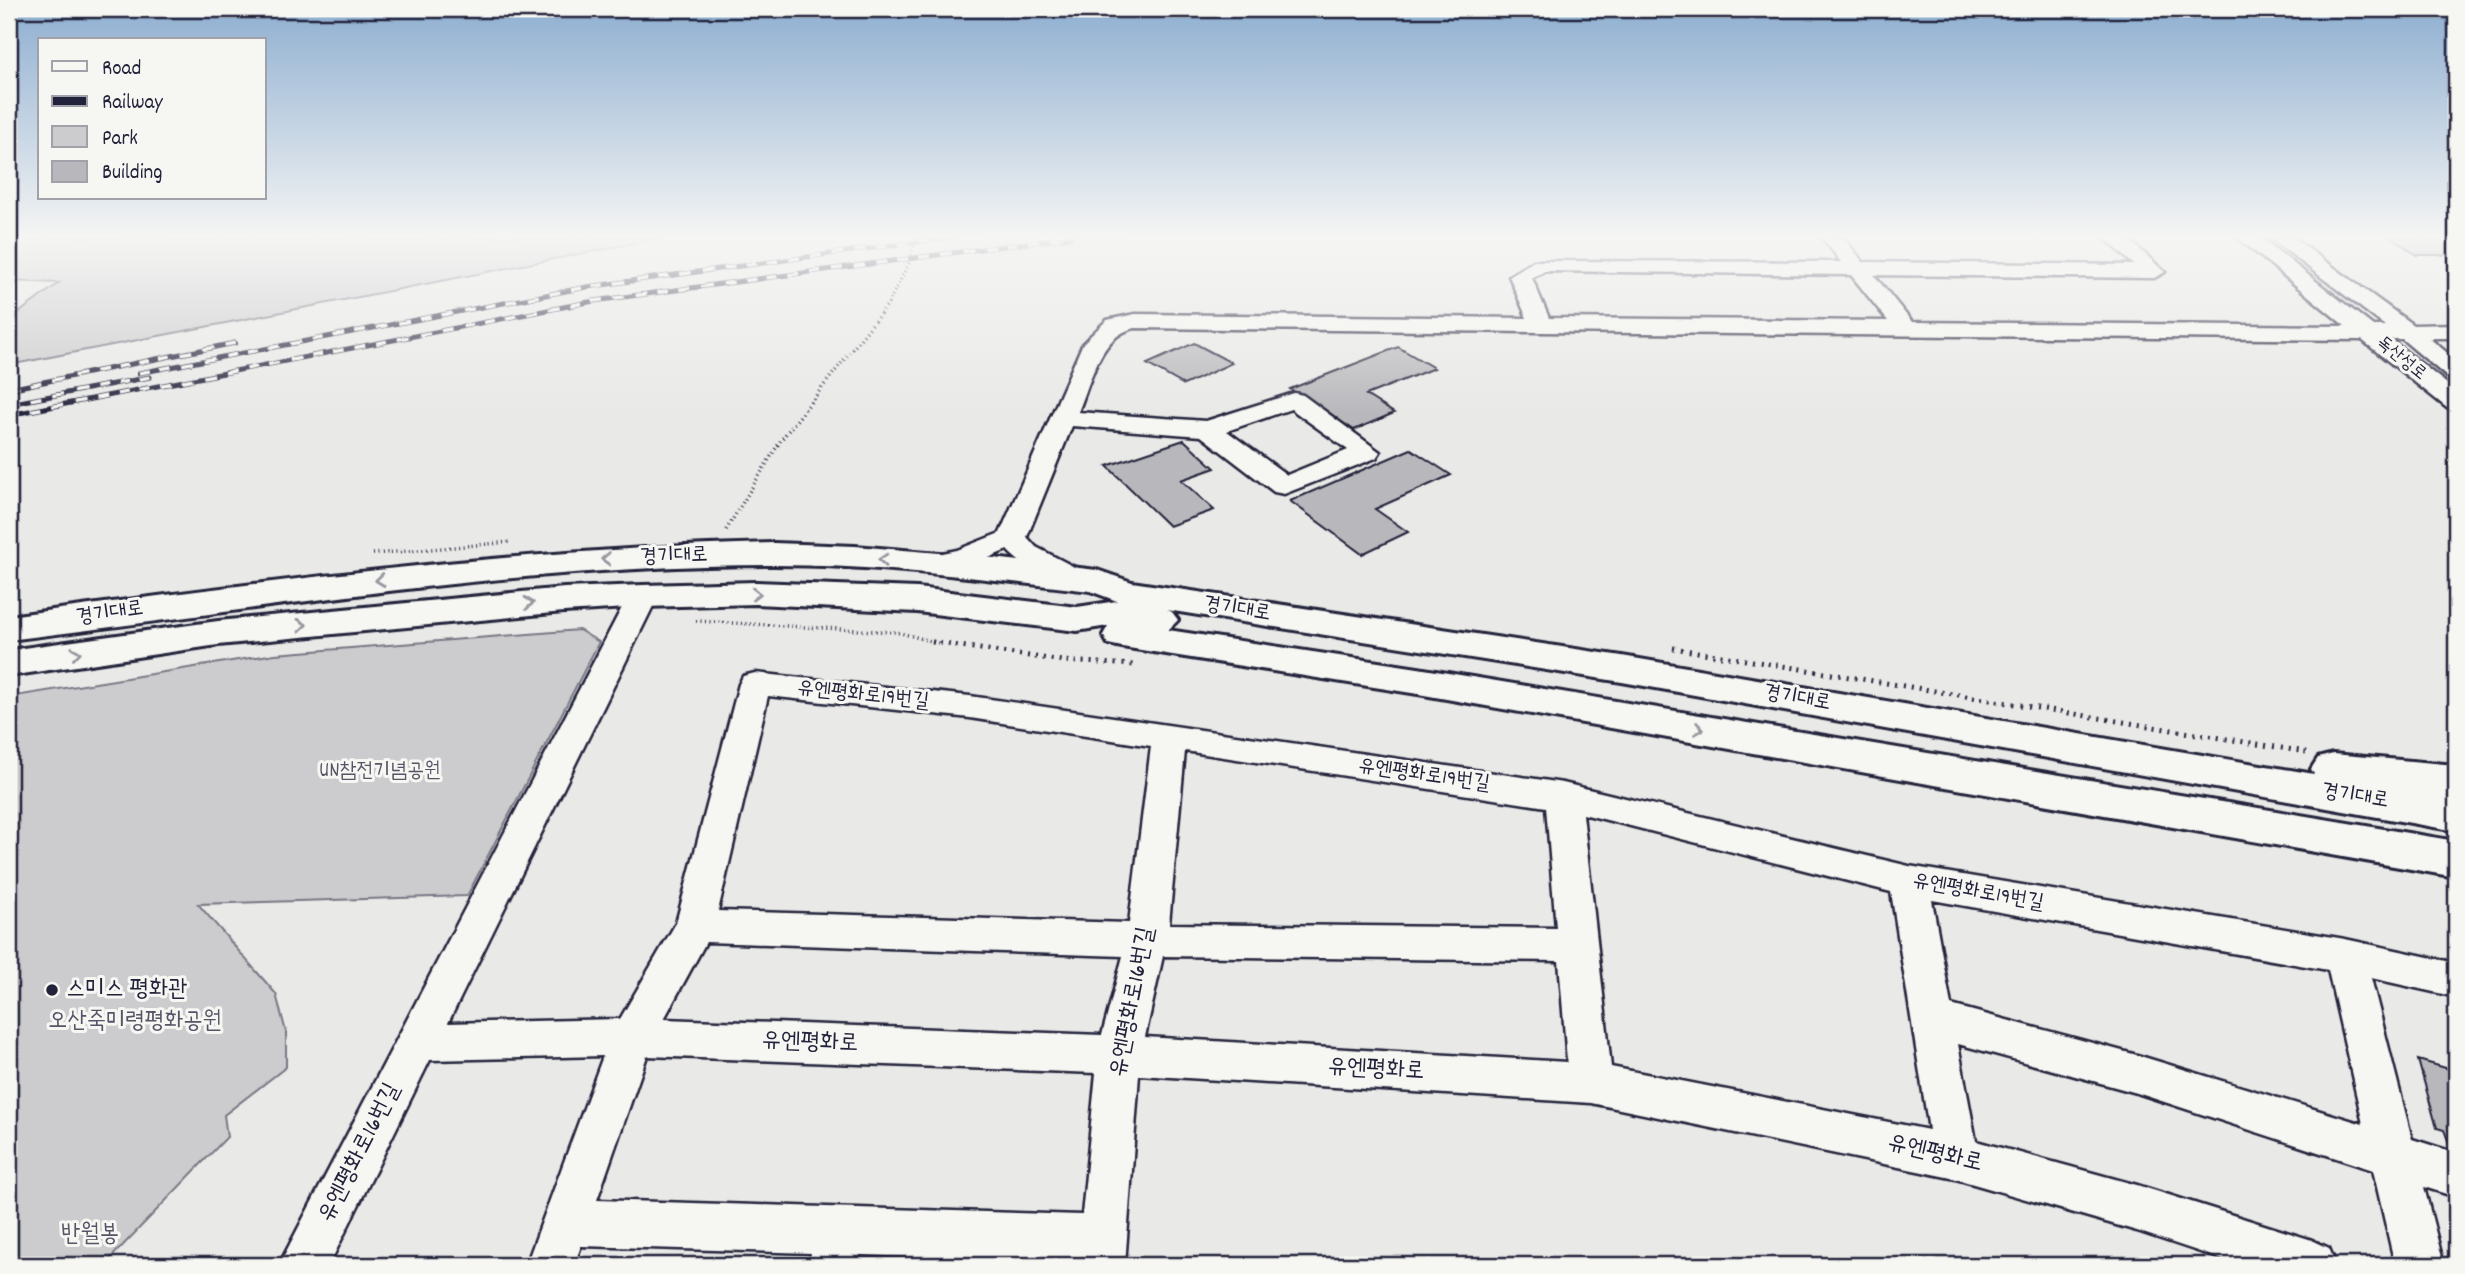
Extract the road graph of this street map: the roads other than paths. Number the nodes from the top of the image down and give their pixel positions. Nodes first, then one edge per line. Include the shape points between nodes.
1 (1529, 296) edge
2 (1880, 296) edge
3 (2322, 296) edge
4 (2360, 296) edge
5 (1541, 325) junction
6 (1905, 328) junction
7 (2405, 330) junction
8 (2456, 331) edge
9 (2368, 333) junction
10 (2456, 372) edge
11 (2456, 403) edge
12 (1063, 418) junction
13 (1208, 429) junction
14 (1012, 538) junction
15 (928, 564) junction
16 (1085, 580) junction
17 (643, 596) junction
18 (9, 628) edge
19 (9, 663) edge
20 (1169, 739) junction
21 (2333, 769) junction
22 (2456, 781) edge
23 (2456, 788) edge
24 (1563, 796) junction
25 (2456, 814) edge
26 (2449, 853) edge
27 (1909, 881) junction
28 (695, 926) junction
29 (1147, 940) junction
30 (1577, 945) junction
31 (2345, 956) junction
32 (2456, 980) edge
33 (1931, 1018) junction
34 (632, 1037) junction
35 (417, 1042) junction
36 (1119, 1055) junction
37 (1591, 1083) junction
38 (2392, 1153) junction
39 (1956, 1157) junction
40 (2456, 1175) edge
41 (565, 1222) junction
42 (836, 1248) edge
43 (1102, 1252) edge
44 (303, 1265) edge
45 (550, 1265) edge
46 (2312, 1265) edge
47 (2419, 1265) edge

1 - 5 street
2 - 6 street
3 - 9 street, 독산성로
4 - 7 street, 독산성로
5 - 6 street
5 - 12 street via 1158,321 1115,325 1095,343
6 - 9 street
7 - 8 street
7 - 9 street
7 - 10 street, 독산성로
9 - 11 street, 독산성로
12 - 13 street
12 - 14 street
13 - 13 street via 1294,400 1367,452 1284,486
14 - 15 street via 965,557
14 - 16 street via 1026,552
15 - 16 main road, 경기대로
15 -> 18 main road, 경기대로 via 776,554 576,560 272,592
16 - 21 main road via 1133,578 1495,631
16 - 25 main road, 경기대로 via 1125,592 1649,673
19 -> 17 main road, 경기대로 via 218,633
17 -> 26 main road, 경기대로 via 756,593 917,600 1077,620 1111,633
17 - 35 street, 유엔평화로16번길
20 - 24 street, 유엔평화로19번길
20 - 28 street, 유엔평화로19번길 via 970,707 755,684
20 - 29 street, 유엔평화로16번길
21 - 22 main road
21 - 23 main road
24 - 27 street, 유엔평화로19번길
24 - 30 street
27 - 31 street, 유엔평화로19번길
27 - 33 street
28 - 29 street
28 - 34 street, 유엔평화로19번길
29 - 30 street
29 - 36 street, 유엔평화로16번길
30 - 37 street
31 - 32 street, 유엔평화로19번길
31 - 38 street
33 - 38 street via 2137,1074
33 - 39 street
34 - 35 street, 유엔평화로
34 - 36 street, 유엔평화로
34 - 41 street, 유엔평화로19번길
35 - 44 street, 유엔평화로16번길
36 - 37 street, 유엔평화로
36 - 43 street, 유엔평화로16번길
37 - 39 street, 유엔평화로
38 - 40 street
38 - 47 street
39 - 46 street, 유엔평화로 via 2137,1208
41 - 42 street
41 - 45 street, 유엔평화로19번길
42 - 43 street

